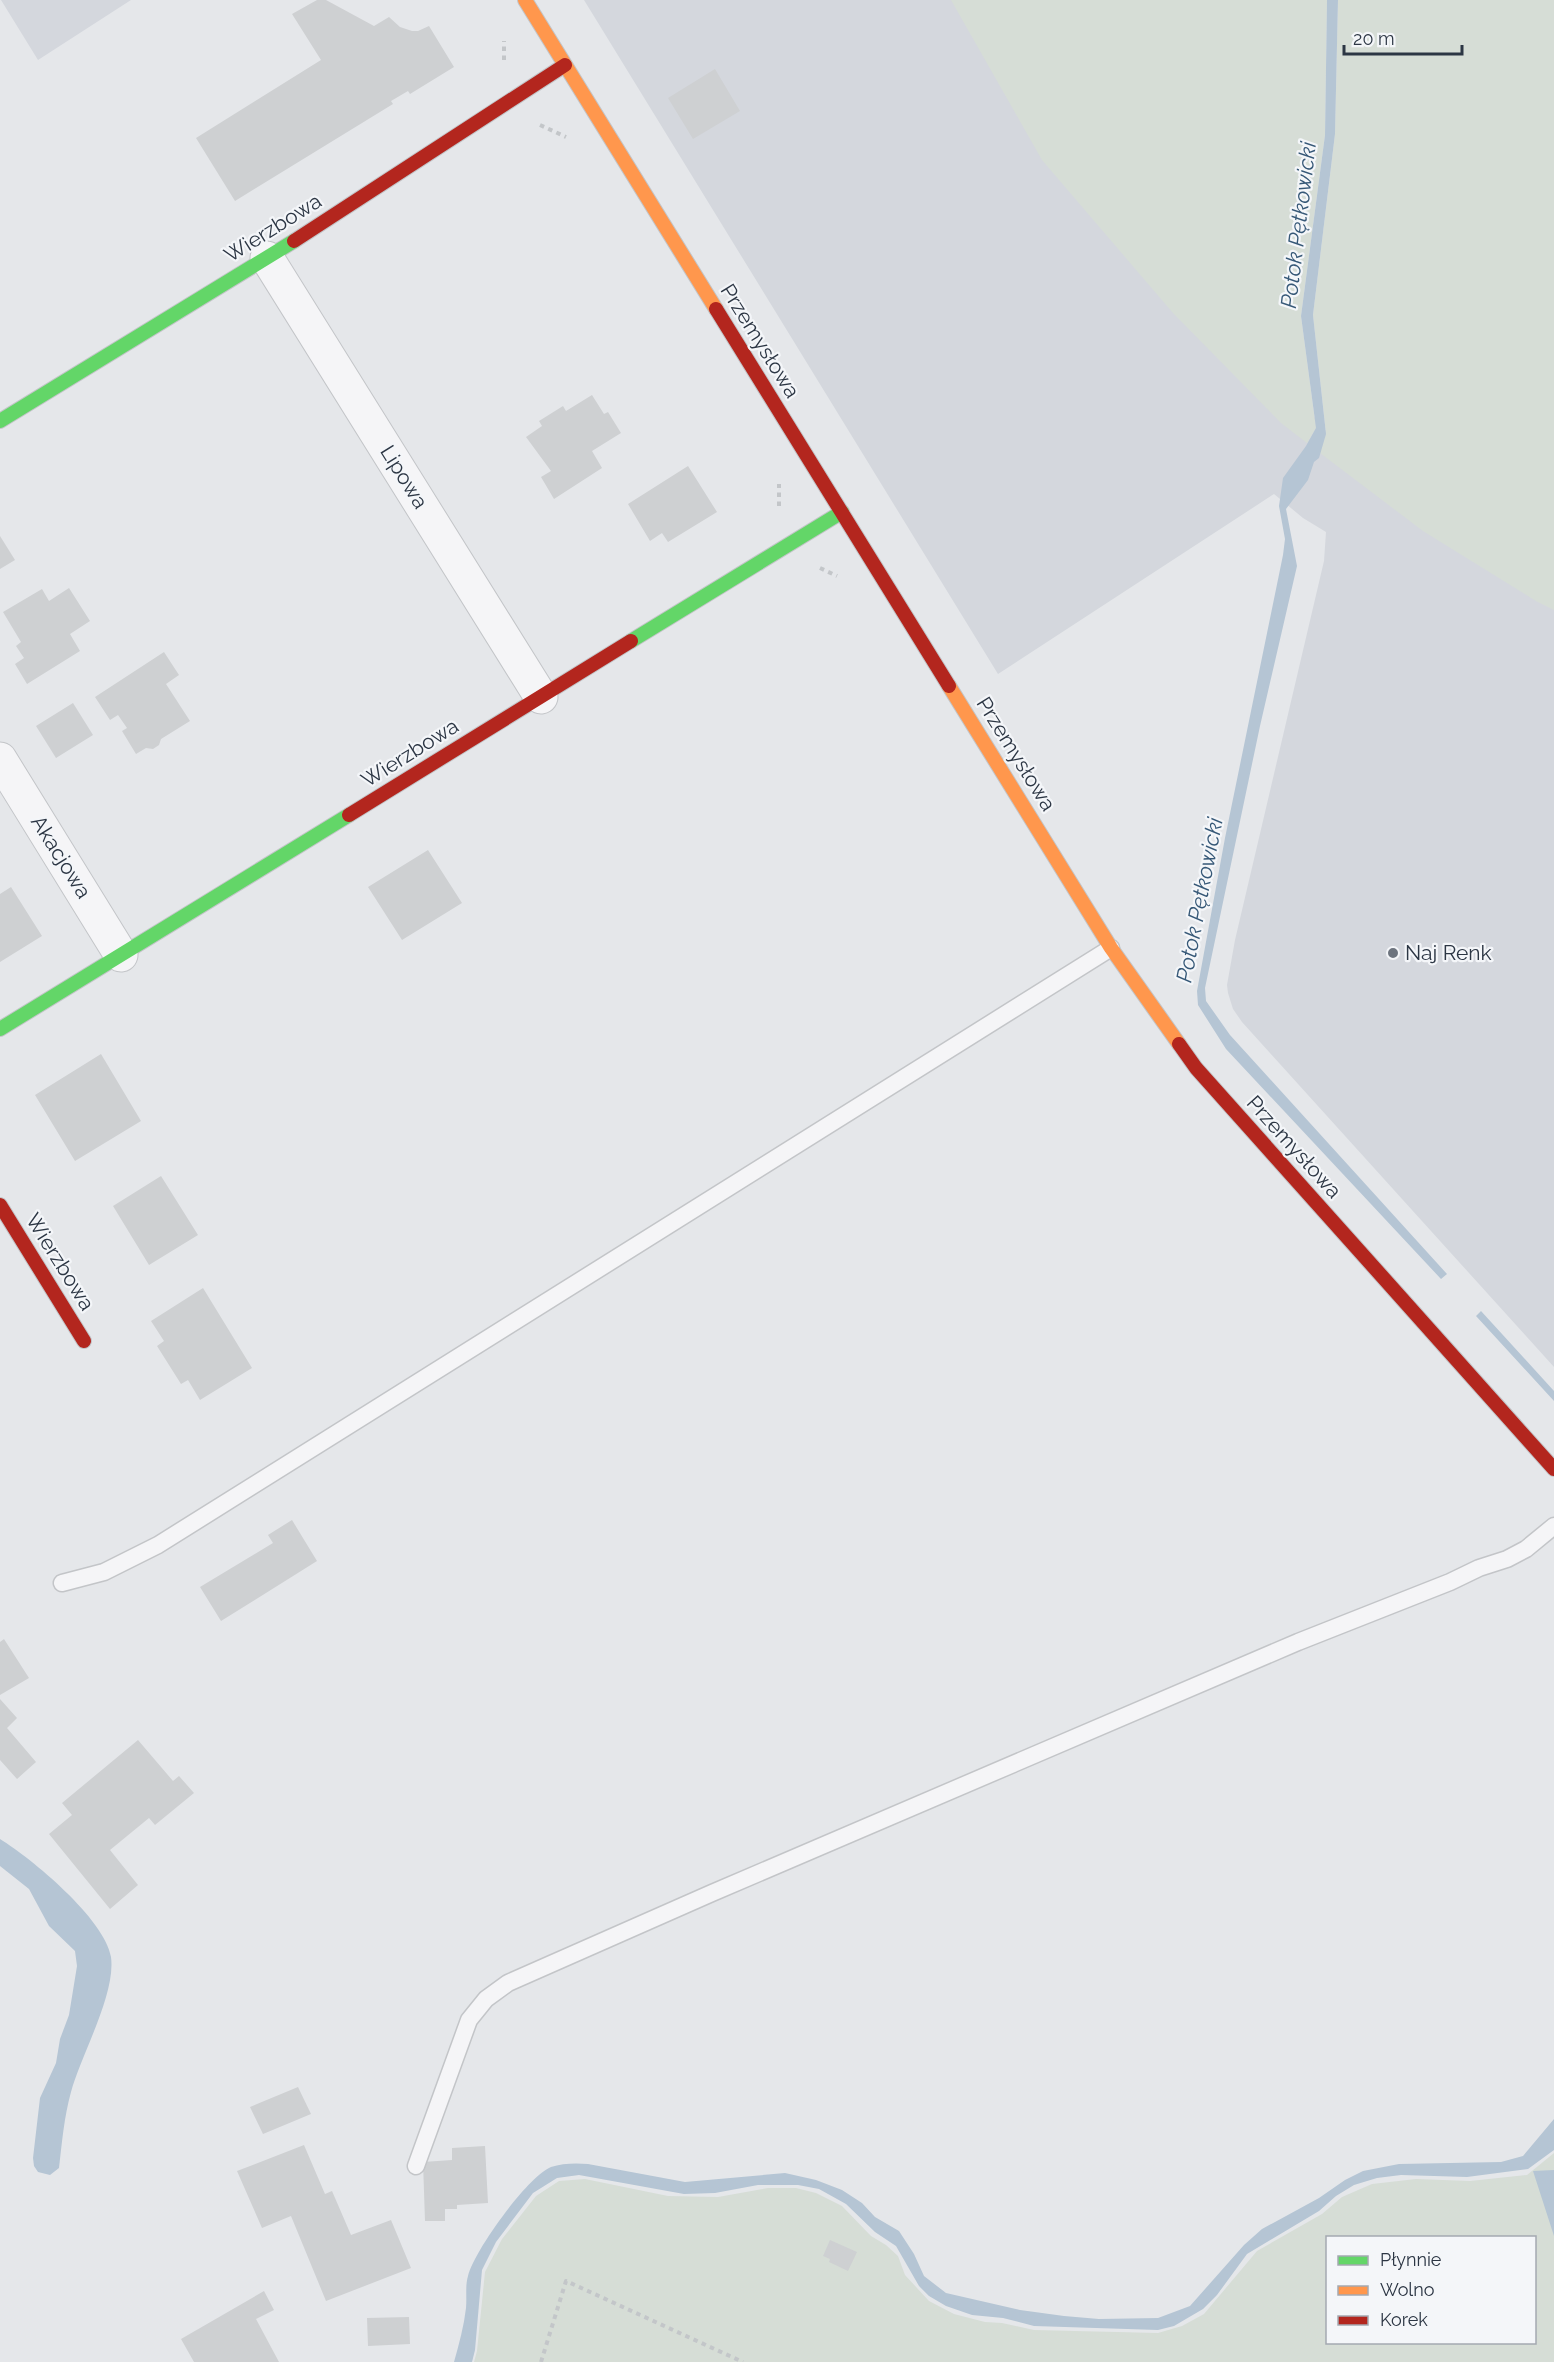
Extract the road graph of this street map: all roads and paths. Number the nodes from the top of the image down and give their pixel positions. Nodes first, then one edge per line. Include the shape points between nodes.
1 (525, 0) edge
2 (565, 65) junction
3 (267, 258) junction
4 (0, 421) edge
5 (842, 512) junction
6 (541, 697) junction
7 (0, 759) edge
8 (1111, 948) junction
9 (121, 955) junction
10 (0, 1029) edge
11 (0, 1205) edge
12 (84, 1341) dead end
13 (1554, 1469) edge
14 (1554, 1526) edge
15 (62, 1583) dead end
16 (416, 2166) dead end
17 (541, 2362) edge
18 (743, 2362) edge

1 - 2 street, Przemysłowa
2 - 3 street, Wierzbowa
2 - 5 street, Przemysłowa
3 - 4 street, Wierzbowa
3 - 6 street, Lipowa
5 - 6 street, Wierzbowa
5 - 8 street, Przemysłowa
6 - 9 street, Wierzbowa
7 - 9 street, Akacjowa
8 - 13 street, Przemysłowa via 1196,1068
8 - 15 lane via 158,1545 104,1572
9 - 10 street, Wierzbowa
11 - 12 street, Wierzbowa
14 - 16 lane via 1526,1549 1507,1558 1298,1642 508,1983 486,1999 468,2020
17 - 18 path via 566,2281

